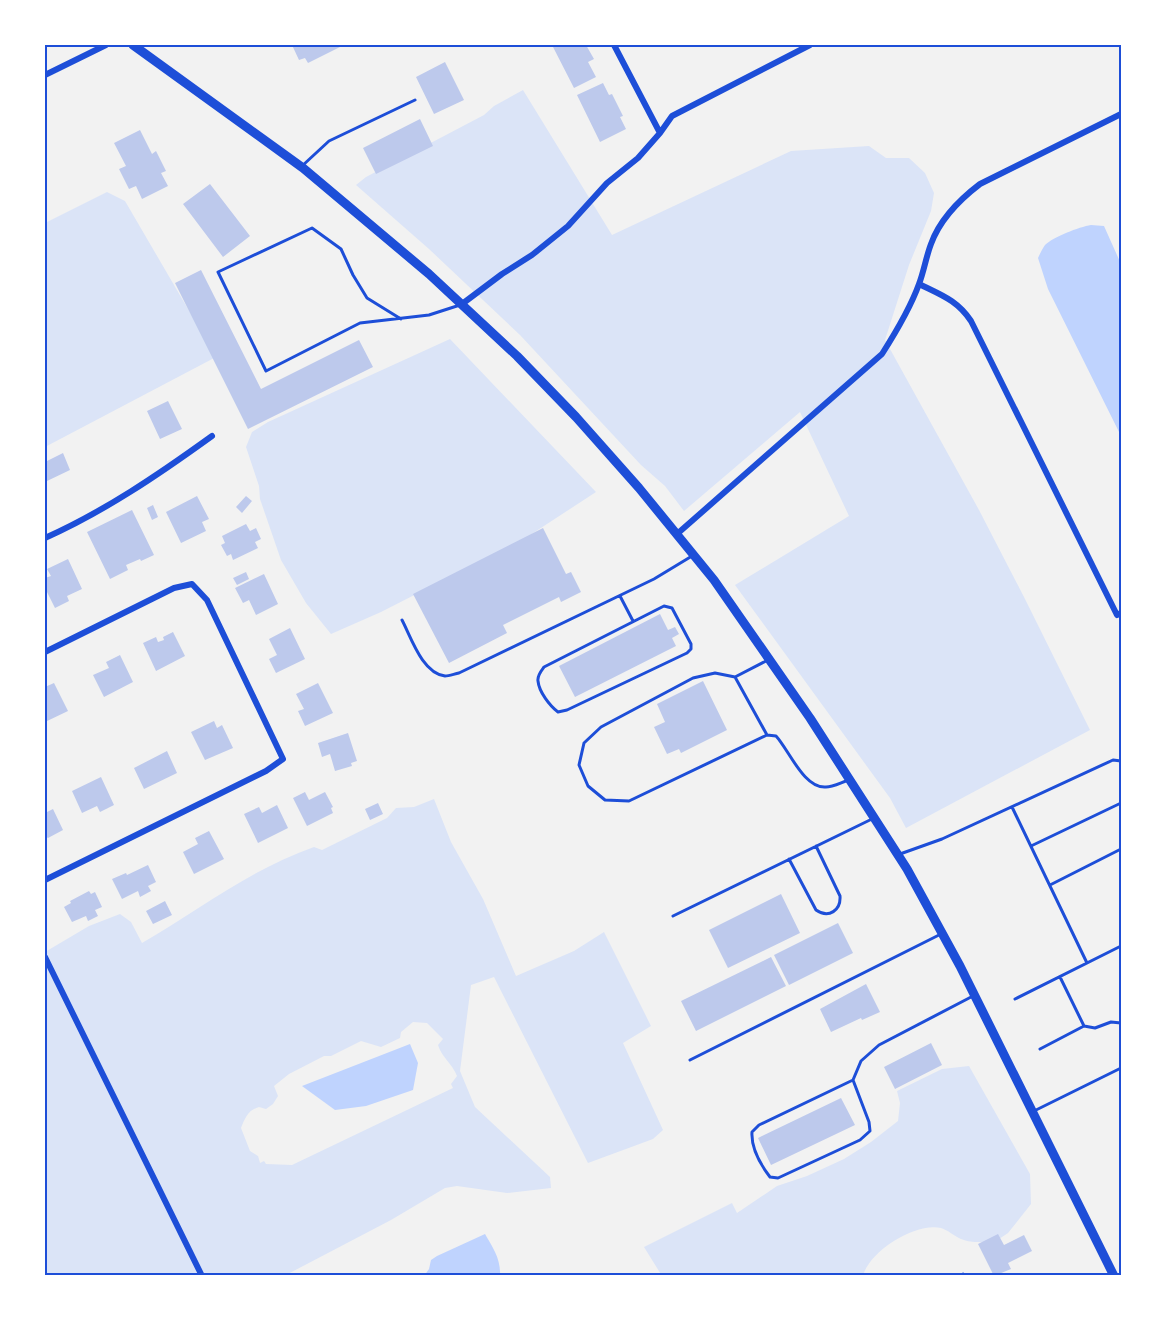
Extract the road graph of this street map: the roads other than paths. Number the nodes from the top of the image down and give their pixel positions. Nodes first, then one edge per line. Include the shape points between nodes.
1 (106, 45) edge
2 (133, 45) edge
3 (614, 45) edge
4 (810, 45) edge
5 (45, 75) edge
6 (415, 100) dead end
7 (1121, 114) edge
8 (660, 133) junction
9 (301, 167) junction
10 (919, 284) junction
11 (462, 304) junction
12 (401, 319) junction
13 (212, 436) dead end
14 (677, 534) junction
15 (45, 538) edge
16 (694, 555) junction
17 (620, 596) junction
18 (1121, 613) edge
19 (402, 620) dead end
20 (633, 621) junction
21 (45, 652) edge
22 (769, 659) junction
23 (735, 677) junction
24 (767, 735) junction
25 (1121, 761) edge
26 (850, 780) junction
27 (1121, 803) edge
28 (1012, 807) junction
29 (875, 817) junction
30 (816, 846) junction
31 (1031, 846) junction
32 (1121, 849) edge
33 (898, 855) junction
34 (789, 859) junction
35 (45, 880) edge
36 (1050, 885) junction
37 (673, 916) dead end
38 (942, 933) junction
39 (1121, 946) edge
40 (45, 957) edge
41 (1087, 963) junction
42 (1060, 977) junction
43 (974, 995) junction
44 (1015, 999) dead end
45 (1121, 1023) edge
46 (1084, 1026) junction
47 (1040, 1049) dead end
48 (690, 1060) dead end
49 (1121, 1068) edge
50 (853, 1080) junction
51 (1032, 1112) junction
52 (202, 1276) edge
53 (1114, 1276) edge

1 - 5 street
2 - 9 main road
3 - 8 street
4 - 8 street via 672,116
6 - 9 lane via 329,141
7 - 10 street via 980,184 966,195 936,232
8 - 11 street via 638,158 606,183 568,226
9 - 11 main road
10 - 14 street via 882,354
10 - 18 street via 955,302 971,321 1117,615
11 - 12 lane
11 - 14 main road via 576,417
12 - 12 lane via 367,298 341,249 312,228 218,272 266,371 360,323
13 - 15 street via 104,509
14 - 16 main road
16 - 17 lane
16 - 22 main road
17 - 19 lane via 459,674 446,676 426,665
17 - 20 lane
20 - 20 lane via 544,667 537,682 550,707 558,712 567,710 691,649 668,606
21 - 35 street via 174,588 192,584 207,600 283,759
22 - 23 lane
22 - 26 main road
23 - 24 lane
23 - 24 lane via 715,673 693,678 601,727 584,743 579,765 588,786 605,800 629,801
24 - 26 lane via 776,736 813,785 826,788
25 - 28 lane via 1113,760
26 - 29 main road
27 - 31 lane
28 - 31 lane
28 - 33 lane
29 - 30 lane
29 - 33 main road
30 - 34 lane
30 - 34 lane via 840,896 837,910 829,914 816,910
31 - 36 lane
32 - 36 lane
33 - 38 main road
34 - 37 lane
36 - 41 lane
38 - 43 main road
38 - 48 lane
39 - 41 lane
40 - 52 street
41 - 42 lane
42 - 44 lane
42 - 46 lane
43 - 50 lane via 879,1045 861,1061
43 - 51 main road
45 - 46 lane
46 - 47 lane
49 - 51 lane
50 - 50 lane via 870,1131 860,1140 778,1178 770,1177 752,1141 752,1132 759,1125
51 - 53 main road

